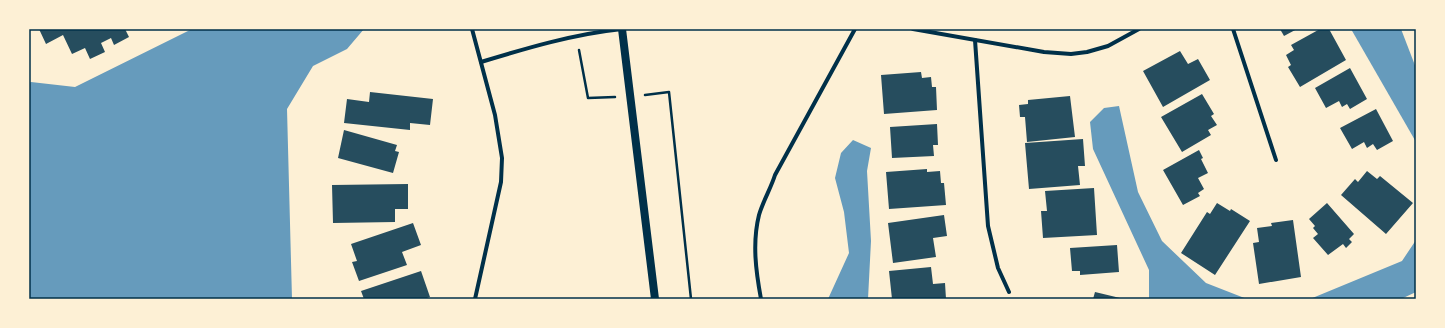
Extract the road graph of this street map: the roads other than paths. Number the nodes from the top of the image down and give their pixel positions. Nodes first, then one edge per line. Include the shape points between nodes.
1 (472, 29) edge
2 (623, 29) edge
3 (855, 29) edge
4 (913, 29) edge
5 (1139, 29) edge
6 (1233, 29) edge
7 (975, 40) junction
8 (481, 62) junction
9 (1276, 160) dead end
10 (1010, 292) dead end
11 (475, 299) edge
12 (655, 299) edge
13 (761, 299) edge

1 - 8 street
2 - 8 street via 537,45
2 - 12 main road
3 - 13 street via 765,197 759,217 755,254
4 - 7 street
5 - 7 street via 1108,46 1071,54
6 - 9 street
7 - 10 street via 988,226 998,268
8 - 11 street via 495,115 502,158 499,188

